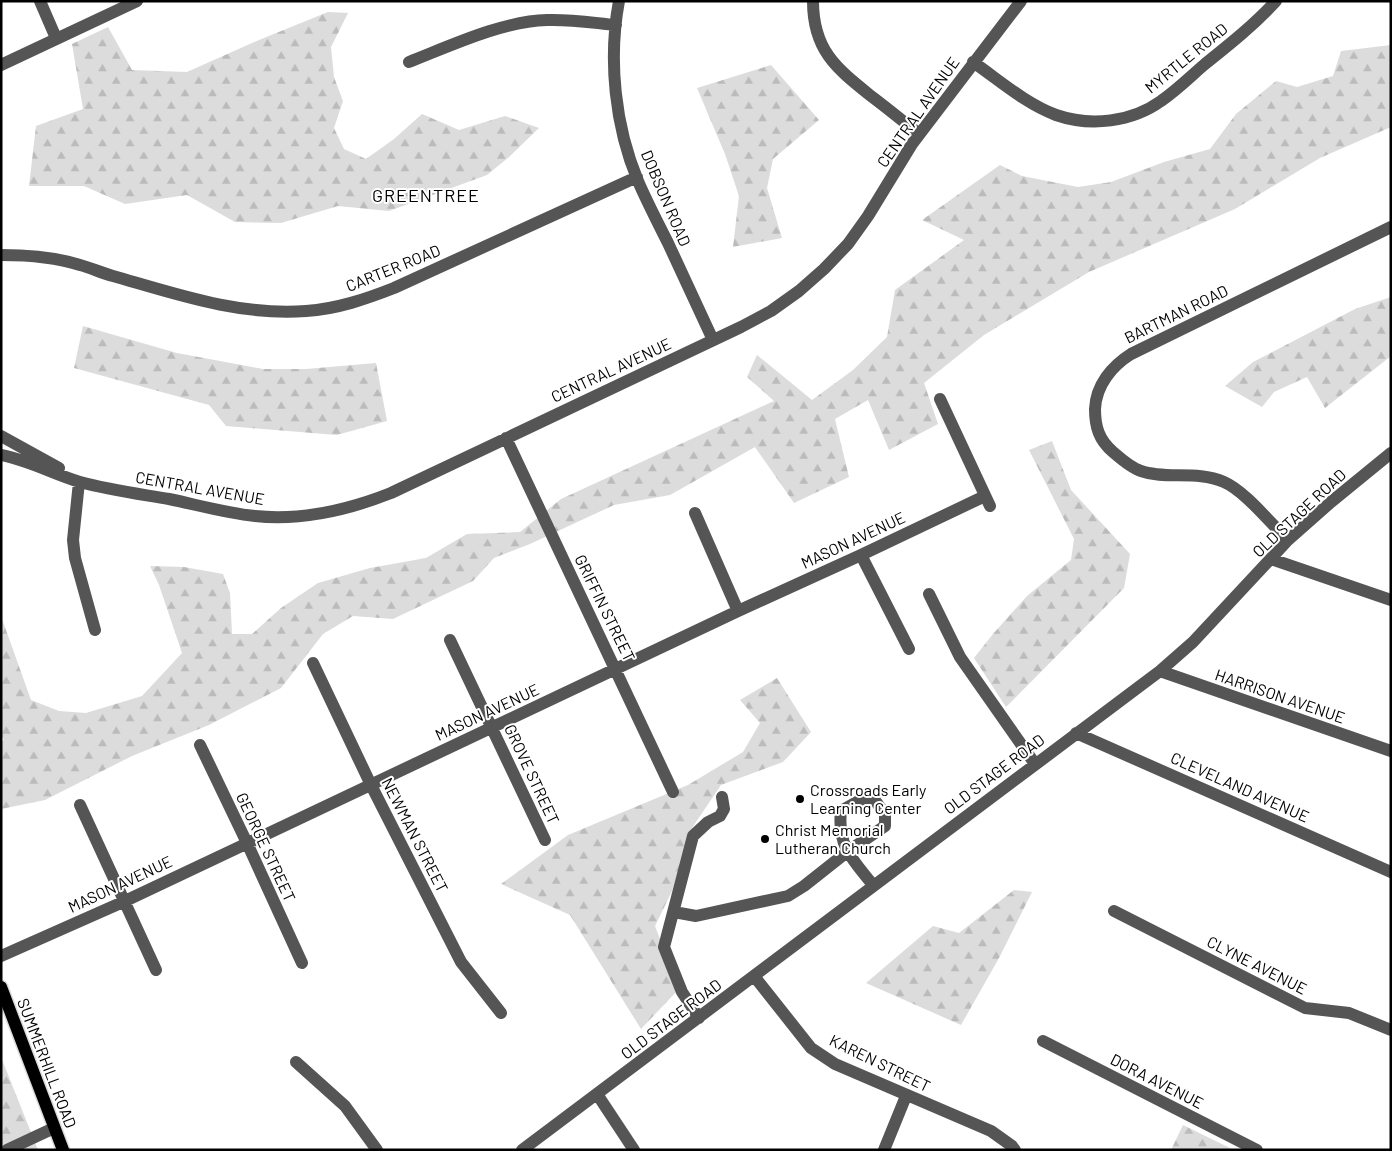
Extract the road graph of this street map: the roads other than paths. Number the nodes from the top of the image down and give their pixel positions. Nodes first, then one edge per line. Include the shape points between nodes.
1 (40, 1) edge
2 (137, 1) edge
3 (619, 1) edge
4 (813, 1) edge
5 (1021, 1) edge
6 (1276, 1) edge
7 (616, 25) junction
8 (56, 38) junction
9 (409, 62) dead end
10 (973, 62) junction
11 (1, 65) edge
12 (919, 134) junction
13 (637, 177) junction
14 (1391, 227) edge
15 (1, 255) edge
16 (713, 340) junction
17 (940, 398) dead end
18 (1, 436) edge
19 (506, 438) junction
20 (1391, 454) edge
21 (1, 455) edge
22 (80, 482) junction
23 (695, 512) dead end
24 (1288, 540) junction
25 (861, 555) junction
26 (1271, 559) junction
27 (929, 594) dead end
28 (1391, 600) edge
29 (738, 611) junction
30 (95, 630) dead end
31 (450, 640) dead end
32 (909, 649) dead end
33 (313, 663) dead end
34 (616, 669) junction
35 (1160, 671) junction
36 (493, 728) junction
37 (1076, 733) junction
38 (200, 745) dead end
39 (1391, 750) edge
40 (1035, 764) junction
41 (371, 785) junction
42 (673, 792) dead end
43 (722, 797) dead end
44 (80, 805) dead end
45 (545, 840) dead end
46 (247, 842) junction
47 (1391, 872) edge
48 (873, 885) junction
49 (123, 902) junction
50 (1114, 911) dead end
51 (674, 912) junction
52 (1, 956) edge
53 (302, 963) dead end
54 (156, 970) dead end
55 (754, 976) junction
56 (1, 987) edge
57 (500, 1013) dead end
58 (699, 1018) junction
59 (1391, 1030) edge
60 (1043, 1042) dead end
61 (296, 1062) dead end
62 (597, 1094) junction
63 (906, 1096) junction
64 (54, 1128) junction
65 (7, 1150) edge
66 (63, 1150) edge
67 (377, 1150) edge
68 (522, 1150) edge
69 (634, 1150) edge
70 (884, 1150) edge
71 (1015, 1150) edge
72 (1257, 1150) edge

1 - 8 street
2 - 8 street
3 - 7 street, DOBSON ROAD
4 - 12 street via 818,38 827,56 840,72
5 - 10 street, CENTRAL AVENUE
6 - 10 street, MYRTLE ROAD via 1160,102 1116,120 1080,121 1051,113
7 - 9 street via 547,20 520,23
7 - 13 street, DOBSON ROAD via 615,82 620,116
8 - 11 street
10 - 12 street, CENTRAL AVENUE
12 - 16 street, CENTRAL AVENUE via 868,216 824,269 771,311
13 - 15 street, CARTER ROAD via 394,288 366,299 307,311 247,310 218,305 80,264 35,256
13 - 16 street, DOBSON ROAD
14 - 24 street, BARTMAN ROAD via 1131,354 1113,368 1099,392 1095,420 1099,436 1128,464 1142,471 1199,476 1232,486
16 - 19 street, CENTRAL AVENUE
17 - 25 street, MASON AVENUE via 988,501
18 - 22 street, CENTRAL AVENUE
19 - 22 street, CENTRAL AVENUE via 366,503 312,515 257,516
19 - 34 street, GRIFFIN STREET
20 - 24 street, OLD STAGE ROAD
21 - 22 street, CENTRAL AVENUE
22 - 30 street via 73,540
23 - 29 street
24 - 26 street, OLD STAGE ROAD
25 - 29 street, MASON AVENUE
25 - 32 street
26 - 28 street
26 - 35 street, OLD STAGE ROAD via 1193,642
27 - 40 street via 960,657
29 - 34 street, MASON AVENUE
31 - 36 street, GROVE STREET
33 - 41 street, NEWMAN STREET
34 - 36 street, MASON AVENUE
34 - 42 street, GRIFFIN STREET
35 - 37 street, OLD STAGE ROAD
35 - 39 street, HARRISON AVENUE
36 - 41 street, MASON AVENUE
36 - 45 street, GROVE STREET
37 - 40 street, OLD STAGE ROAD
37 - 47 street, CLEVELAND AVENUE
38 - 46 street, GEORGE STREET
40 - 48 street, OLD STAGE ROAD
41 - 46 street, MASON AVENUE
41 - 57 street, NEWMAN STREET via 461,962
43 - 51 street via 724,810 720,816 708,822 694,836
44 - 49 street
46 - 49 street, MASON AVENUE
46 - 53 street, GEORGE STREET
48 - 51 street via 847,852 788,896 696,916
48 - 55 street, OLD STAGE ROAD
49 - 52 street, MASON AVENUE
49 - 54 street
50 - 59 street, CLYNE AVENUE via 1305,1008 1349,1013
51 - 58 street via 664,947 682,992
55 - 58 street, OLD STAGE ROAD
55 - 63 street, KAREN STREET via 811,1048 835,1064
56 - 64 main road, SUMMERHILL ROAD
58 - 62 street, OLD STAGE ROAD
60 - 72 street, DORA AVENUE
61 - 67 street via 345,1106
62 - 68 street, OLD STAGE ROAD
62 - 69 street
63 - 70 street
63 - 71 street, KAREN STREET via 991,1131
64 - 65 street
64 - 66 main road, SUMMERHILL ROAD

